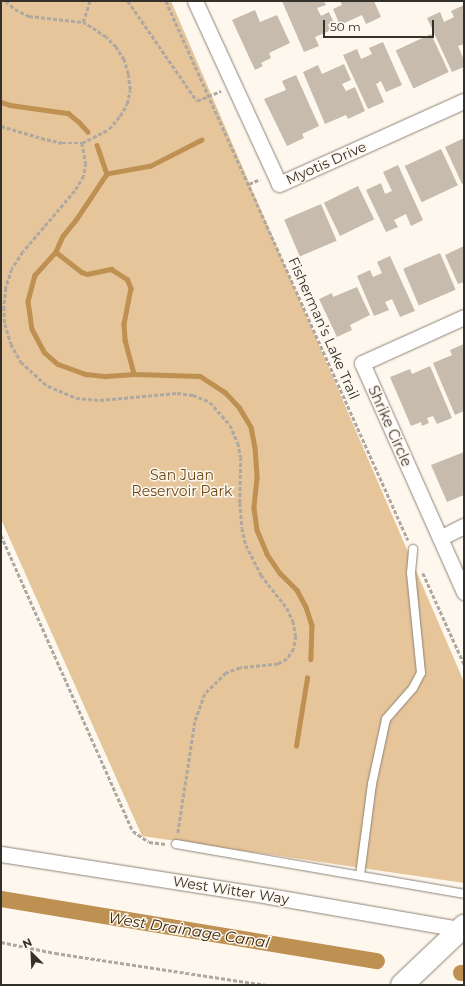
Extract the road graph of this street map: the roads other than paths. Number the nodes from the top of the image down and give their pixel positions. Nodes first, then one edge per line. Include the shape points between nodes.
1 (200, 2) edge
2 (464, 101) edge
3 (464, 318) edge
4 (464, 526) edge
5 (440, 538) junction
6 (412, 549) road end
7 (464, 592) edge
8 (176, 844) road end
9 (1, 854) edge
10 (360, 875) junction
11 (464, 894) edge
12 (462, 927) edge
13 (402, 985) edge

1 - 2 street, Myotis Drive via 279,184
3 - 5 street, Shrike Circle via 362,363
4 - 5 street
5 - 7 street, Shrike Circle
6 - 10 lane via 411,573 421,673 413,688 386,719 372,784
8 - 10 lane
9 - 12 street, West Witter Way
10 - 11 lane
12 - 13 main road

